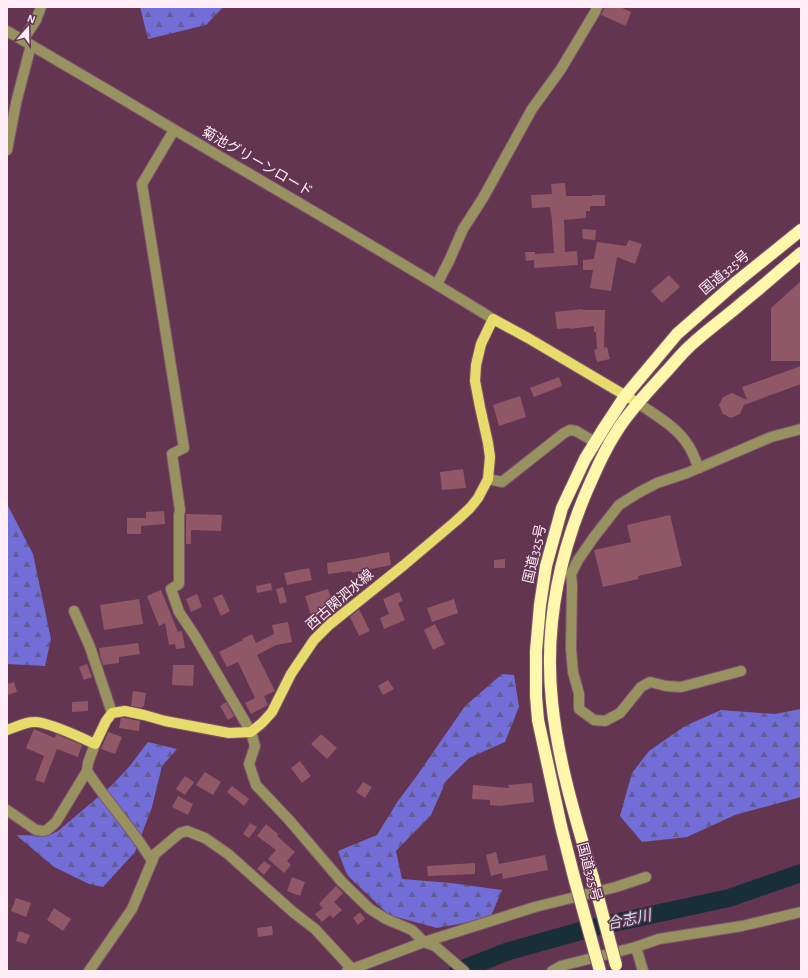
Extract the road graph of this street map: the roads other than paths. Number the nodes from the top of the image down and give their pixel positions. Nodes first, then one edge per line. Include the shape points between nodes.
1 (41, 7) edge
2 (597, 7) edge
3 (7, 31) edge
4 (27, 43) junction
5 (174, 130) junction
6 (7, 150) edge
7 (801, 230) edge
8 (801, 253) edge
9 (437, 284) junction
10 (493, 319) junction
11 (625, 396) junction
12 (638, 403) junction
13 (801, 429) edge
14 (595, 442) junction
15 (699, 468) junction
16 (488, 478) junction
17 (74, 611) dead end
18 (741, 671) dead end
19 (112, 713) junction
20 (7, 730) edge
21 (251, 732) junction
22 (95, 744) junction
23 (87, 771) junction
24 (7, 810) edge
25 (152, 861) junction
26 (646, 877) dead end
27 (801, 912) edge
28 (424, 942) junction
29 (636, 947) junction
30 (617, 968) edge
31 (350, 970) edge
32 (89, 971) edge
33 (464, 971) edge
34 (552, 971) edge
35 (600, 971) edge
36 (643, 971) edge

1 - 4 street
2 - 9 street via 561,69 532,109 463,229
3 - 4 street, 菊池グリーンロード
4 - 5 street, 菊池グリーンロード
4 - 6 street
5 - 9 street, 菊池グリーンロード
5 - 21 street via 142,184 184,448 172,454 180,510 179,584 171,589 179,612
7 - 11 highway, 国道325号 via 677,334
8 - 12 highway, 国道325号 via 689,346
9 - 10 street, 菊池グリーンロード
10 - 11 main road
10 - 16 main road, 西古閑泗水線 via 481,344 475,381 490,457
11 - 12 main road
11 - 14 highway, 国道325号
12 - 15 street via 666,422 682,437
12 - 30 highway, 国道325号, bridge via 617,430 599,464 566,547 553,609 550,656 557,741
13 - 15 street via 771,437
14 - 16 street via 570,430 502,482
14 - 35 highway, 国道325号, bridge via 562,508 546,566 536,651 536,696 538,720 561,826
15 - 18 street via 657,482 619,505 594,537 571,574 570,649 572,672 579,694 579,709 594,720 605,721 620,713 641,687 650,682 681,687
16 - 21 main road, 西古閑泗水線 via 470,508 404,565 329,624 314,640 291,674 272,712
17 - 19 street via 90,647
19 - 21 main road via 125,711 230,733
19 - 22 main road
20 - 22 main road via 34,722 44,723
21 - 28 street via 255,746 249,764 256,785 356,896 386,919 412,930
22 - 23 street
23 - 24 street via 56,822 47,830 36,830
23 - 25 street
25 - 31 street via 155,854 180,833 187,831 205,838 228,854 315,929
25 - 32 street via 132,909
26 - 28 street via 535,907
27 - 29 street via 742,926 659,939
28 - 31 street
28 - 33 street via 435,946
29 - 34 street via 560,966
29 - 36 street

